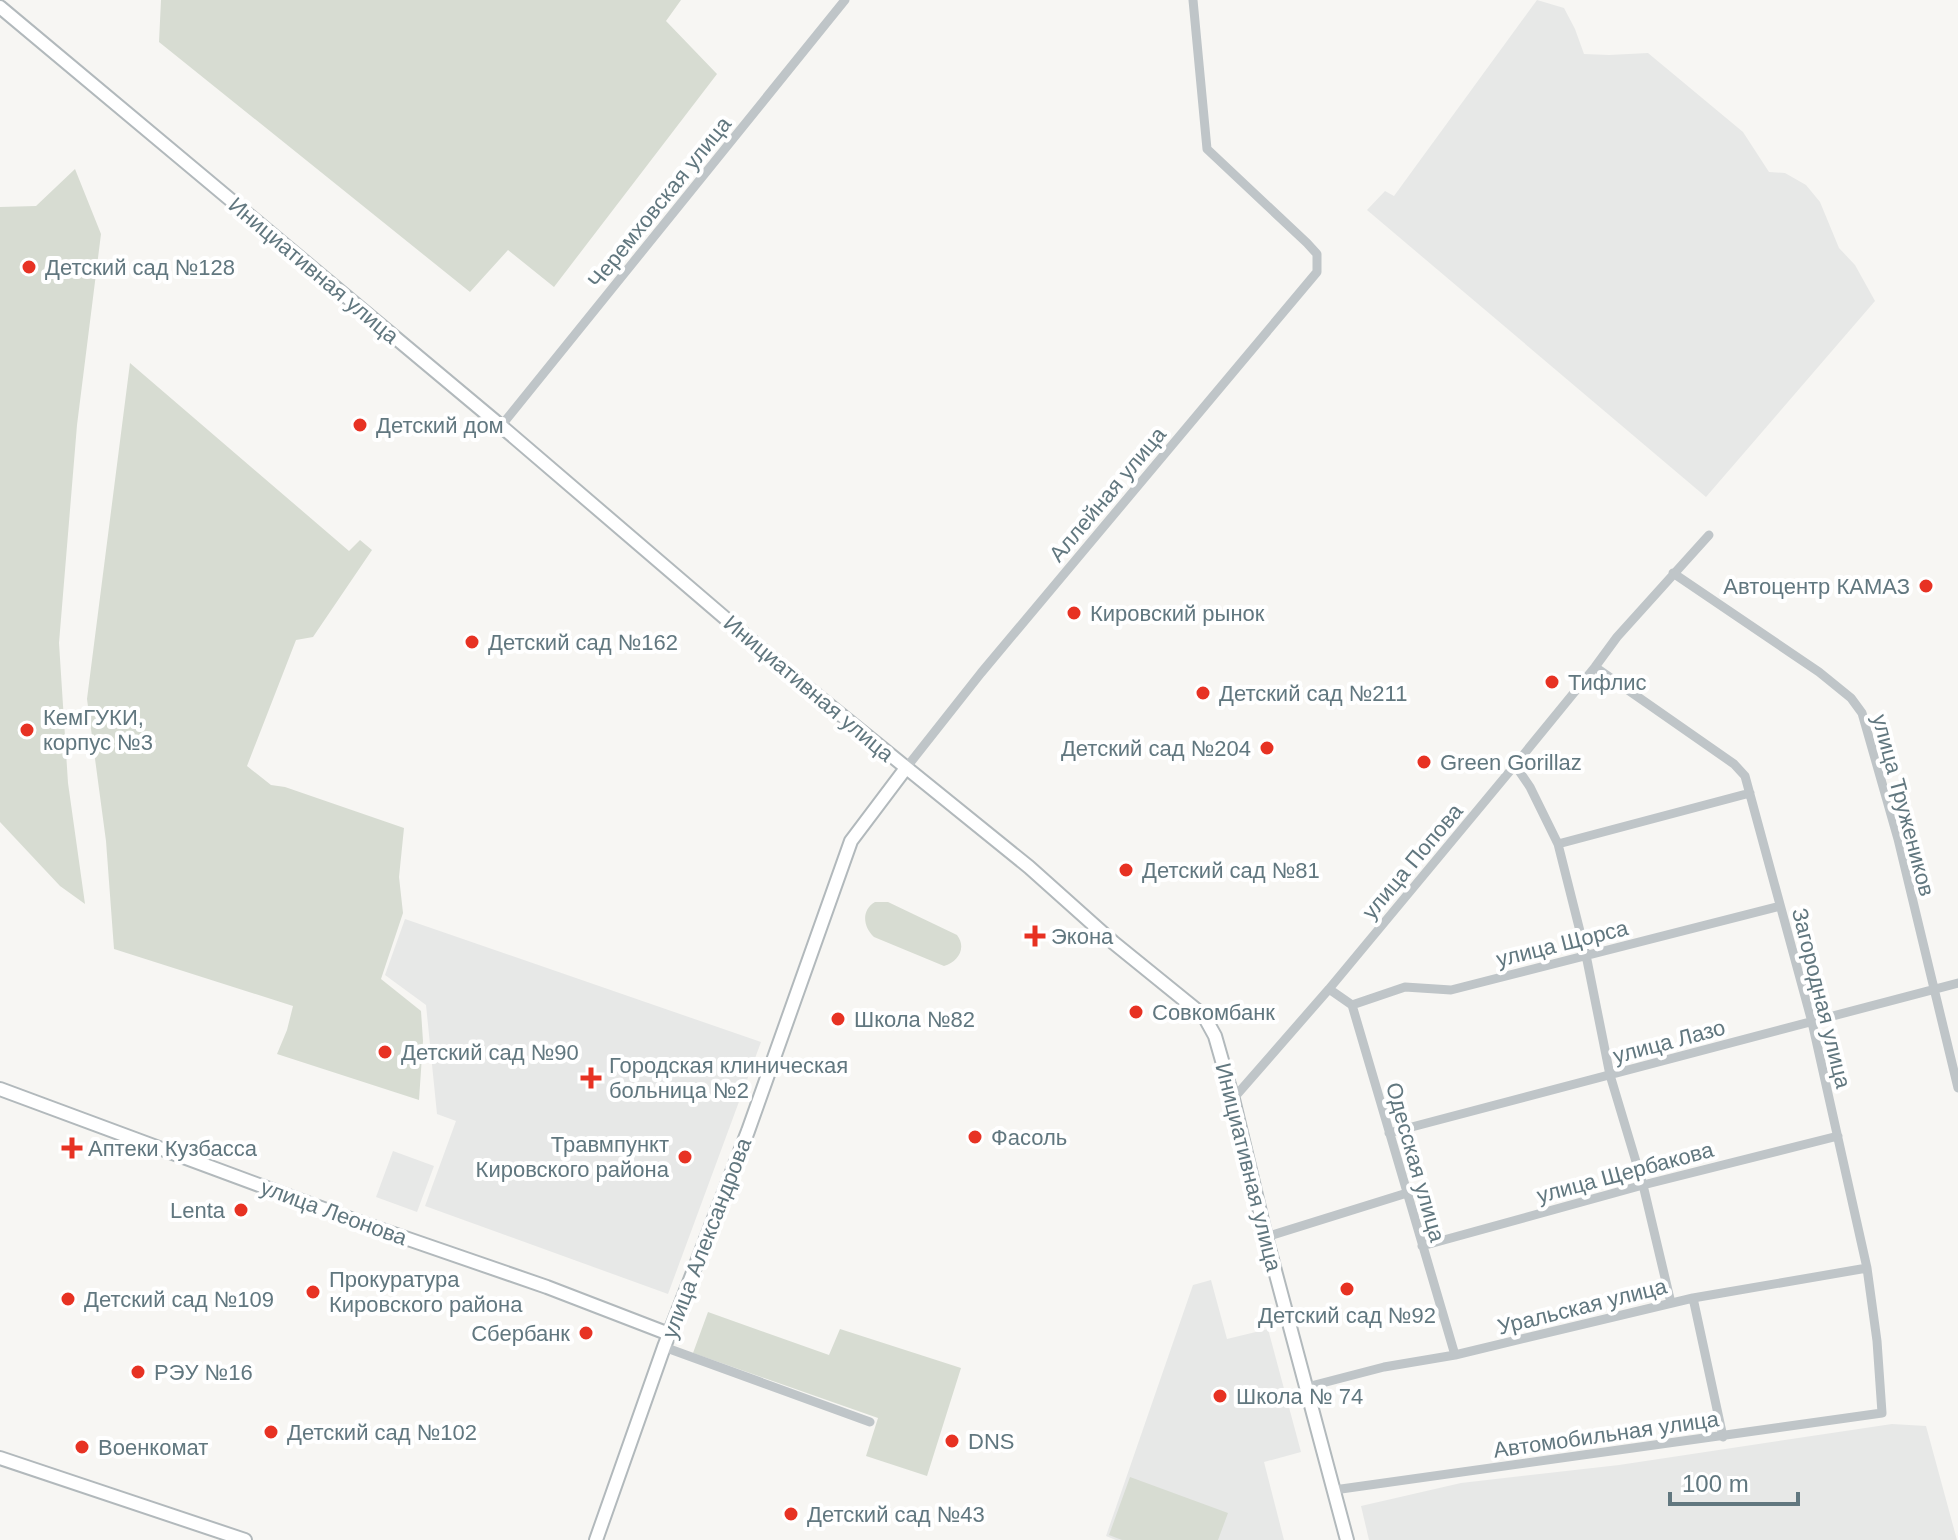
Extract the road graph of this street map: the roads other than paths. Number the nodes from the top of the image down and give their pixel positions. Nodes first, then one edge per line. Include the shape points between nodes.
1 (845, 0) edge
2 (1193, 0) edge
3 (0, 7) edge
4 (501, 426) junction
5 (1709, 535) dead end
6 (1673, 573) junction
7 (1595, 667) junction
8 (1515, 765) junction
9 (906, 768) junction
10 (1750, 793) junction
11 (1558, 844) junction
12 (1780, 906) junction
13 (1586, 955) junction
14 (1958, 983) edge
15 (1329, 989) junction
16 (1934, 990) junction
17 (1352, 1005) junction
18 (1812, 1022) junction
19 (1610, 1075) junction
20 (1958, 1088) edge
21 (0, 1089) edge
22 (1233, 1099) junction
23 (1389, 1133) junction
24 (1838, 1136) junction
25 (1643, 1185) junction
26 (1407, 1193) junction
27 (1266, 1237) junction
28 (1422, 1246) junction
29 (1867, 1268) junction
30 (1693, 1298) junction
31 (1671, 1303) junction
32 (669, 1334) junction
33 (664, 1347) junction
34 (1455, 1355) junction
35 (1307, 1387) junction
36 (1882, 1413) joint
37 (870, 1422) dead end
38 (1723, 1437) junction
39 (0, 1458) edge
40 (1334, 1490) junction
41 (245, 1540) edge
42 (596, 1540) edge
43 (1347, 1540) edge

1 - 4 street, Черемховская улица
2 - 9 street, Аллейная улица via 1207,149 1317,254 1317,272
3 - 4 main road, Инициативная улица
4 - 9 main road, Инициативная улица
5 - 6 street, улица Попова
6 - 7 street, улица Попова
6 - 16 street, улица Тружеников via 1819,672 1862,713
7 - 8 street, улица Попова
7 - 10 street, Загородная улица via 1734,764
8 - 11 street
8 - 15 street, улица Попова
9 - 22 main road, Инициативная улица via 1204,1016
9 - 32 main road, улица Александрова via 851,841
10 - 11 street
10 - 12 street, Загородная улица
11 - 13 street
12 - 13 street, улица Щорса
12 - 18 street, Загородная улица
13 - 17 street, улица Щорса via 1451,990 1405,987
13 - 19 street
14 - 16 street, улица Лазо
15 - 17 street
15 - 22 street, улица Попова
16 - 18 street, улица Лазо
16 - 20 street, улица Тружеников
17 - 23 street, Одесская улица
18 - 19 street, улица Лазо
18 - 24 street, Загородная улица
19 - 23 street, улица Лазо
19 - 25 street
21 - 32 main road, улица Леонова
22 - 27 main road, Инициативная улица
23 - 26 street, Одесская улица
24 - 25 street, улица Щербакова
24 - 29 street, Загородная улица
25 - 28 street, улица Щербакова
25 - 31 street
26 - 27 street
26 - 28 street, Одесская улица
27 - 35 main road, Инициативная улица
28 - 34 street, Одесская улица
29 - 30 street, Уральская улица
29 - 36 street, Загородная улица
30 - 31 street, Уральская улица
30 - 38 street
31 - 34 street, Уральская улица
32 - 33 main road, улица Александрова
33 - 37 street
33 - 42 main road, улица Александрова
34 - 35 street, Уральская улица
35 - 40 main road, Инициативная улица
36 - 38 street, Автомобильная улица
38 - 40 street, Автомобильная улица
39 - 41 main road
40 - 43 main road, Инициативная улица

